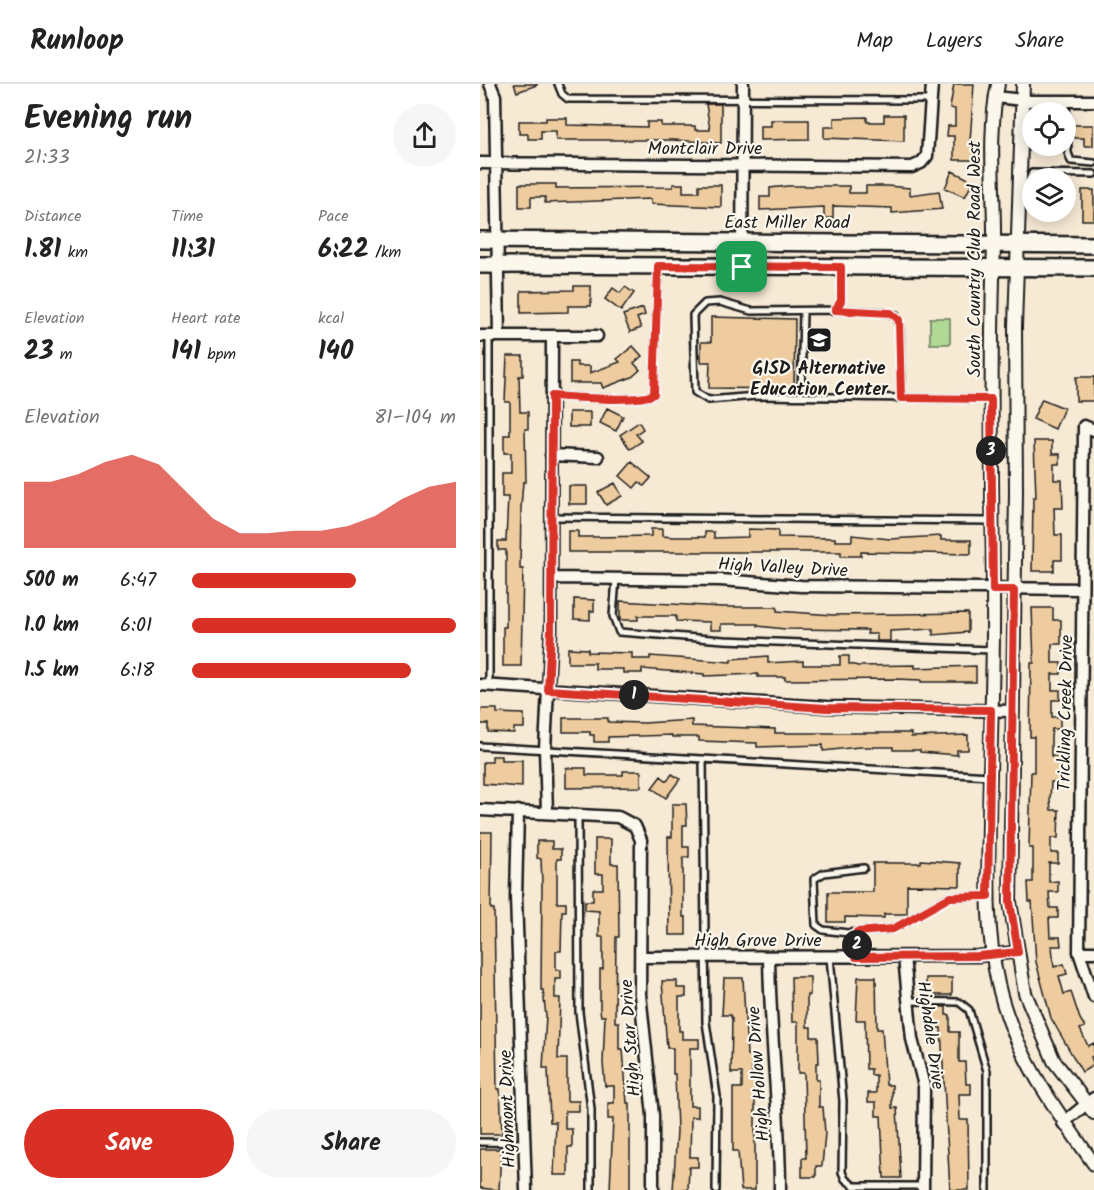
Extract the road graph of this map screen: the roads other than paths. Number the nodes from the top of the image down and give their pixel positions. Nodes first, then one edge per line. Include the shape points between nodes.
1 (490, 84) edge
2 (558, 84) edge
3 (743, 84) edge
4 (932, 84) edge
5 (998, 84) edge
6 (1023, 84) edge
7 (995, 97) junction
8 (1021, 99) junction
9 (742, 100) junction
10 (930, 100) junction
11 (1066, 101) junction
12 (1094, 101) edge
13 (480, 163) edge
14 (497, 163) junction
15 (1094, 163) edge
16 (742, 165) junction
17 (1094, 174) edge
18 (1018, 201) junction
19 (480, 240) edge
20 (497, 240) junction
21 (742, 242) junction
22 (994, 243) junction
23 (1017, 244) junction
24 (1094, 245) edge
25 (480, 265) edge
26 (497, 265) junction
27 (658, 266) junction
28 (742, 267) junction
29 (841, 267) junction
30 (1017, 267) junction
31 (992, 268) junction
32 (1094, 268) edge
33 (835, 310) junction
34 (803, 312) junction
35 (489, 336) edge
36 (552, 336) junction
37 (597, 336) dead end
38 (552, 396) junction
39 (801, 396) junction
40 (901, 398) junction
41 (991, 399) junction
42 (1089, 428) edge
43 (551, 455) junction
44 (598, 457) dead end
45 (551, 517) junction
46 (990, 521) junction
47 (551, 578) junction
48 (616, 579) junction
49 (1082, 589) junction
50 (993, 590) junction
51 (1014, 590) junction
52 (992, 650) junction
53 (484, 685) edge
54 (548, 690) junction
55 (991, 710) junction
56 (1013, 711) junction
57 (480, 746) edge
58 (545, 749) junction
59 (703, 759) junction
60 (990, 776) junction
61 (480, 810) edge
62 (518, 811) junction
63 (547, 813) junction
64 (578, 815) junction
65 (864, 868) dead end
66 (988, 896) junction
67 (857, 932) junction
68 (1018, 952) junction
69 (1079, 952) junction
70 (1094, 952) edge
71 (992, 955) junction
72 (642, 957) junction
73 (705, 957) junction
74 (769, 957) junction
75 (830, 957) junction
76 (856, 957) junction
77 (904, 957) junction
78 (1094, 997) edge
79 (908, 1001) junction
80 (1091, 1105) edge
81 (1063, 1123) junction
82 (480, 1142) edge
83 (525, 1143) junction
84 (1094, 1164) edge
85 (923, 1188) edge
86 (526, 1190) edge
87 (591, 1190) edge
88 (653, 1190) edge
89 (716, 1190) edge
90 (780, 1190) edge
91 (987, 1190) edge

1 - 14 street via 495,96
2 - 9 lane via 568,99
3 - 9 street
4 - 10 street
5 - 7 street, South Country Club Road West
6 - 8 street
7 - 8 street
7 - 22 street, South Country Club Road West via 991,150
8 - 11 street
8 - 18 street
9 - 10 lane
9 - 16 street
10 - 16 street, Montclair Drive via 927,156 921,164
11 - 12 street
11 - 15 lane via 1071,161
13 - 14 street, Montclair Drive
14 - 16 street, Montclair Drive
14 - 20 street
16 - 21 street
17 - 18 lane via 1032,173 1026,184 1025,200
18 - 23 street
19 - 20 main road, East Miller Road
20 - 21 main road, East Miller Road
20 - 26 street
21 - 22 main road, East Miller Road
21 - 28 street
22 - 23 main road, East Miller Road
22 - 31 street, South Country Club Road West
23 - 24 main road, East Miller Road
23 - 30 street
25 - 26 main road
26 - 27 main road
26 - 35 street
27 - 28 main road
27 - 38 lane via 654,394 614,398
28 - 29 main road
29 - 31 main road
29 - 33 lane via 841,301
30 - 31 main road
30 - 32 main road
30 - 51 street
31 - 41 street, South Country Club Road West
33 - 34 lane
33 - 40 lane via 896,315 900,329
34 - 39 lane
34 - 39 lane via 751,311 720,302 705,303 693,315 694,388 700,397 708,400
35 - 36 street
35 - 53 lane
36 - 37 street
36 - 38 street
38 - 43 street
39 - 40 lane
40 - 41 lane
41 - 46 street, South Country Club Road West
42 - 49 street, Trickling Creek Drive
43 - 44 street
43 - 45 street
45 - 46 lane
45 - 47 street
46 - 50 street, South Country Club Road West
47 - 48 street, High Valley Drive
47 - 54 street
48 - 50 street, High Valley Drive
48 - 52 lane via 614,616 619,632
49 - 51 street, High Valley Drive
49 - 69 street, Trickling Creek Drive
50 - 51 street, High Valley Drive
50 - 52 street, South Country Club Road West
51 - 56 street
52 - 55 street, South Country Club Road West
53 - 54 street
54 - 55 street via 826,708
54 - 58 street
55 - 56 street
55 - 60 street, South Country Club Road West
56 - 68 street via 1010,902
57 - 58 lane
58 - 59 lane
58 - 63 street
59 - 60 lane
59 - 73 lane
60 - 66 street, South Country Club Road West
61 - 62 street
62 - 63 street
62 - 83 street, Highmont Drive via 516,897
63 - 64 street
64 - 72 street, High Star Drive via 625,819 635,826 641,840
64 - 87 lane via 579,1012 591,1109
65 - 67 lane via 824,873 814,879 816,925 823,930
66 - 67 lane via 950,897 893,929
66 - 71 street, South Country Club Road West
67 - 76 lane
68 - 71 street, High Grove Drive
68 - 80 street via 1025,993 1054,1061
69 - 70 street
69 - 78 street, Trickling Creek Drive
71 - 77 street, High Grove Drive
71 - 81 street, South Country Club Road West via 1016,1041
72 - 73 street, High Grove Drive
72 - 88 street, High Star Drive via 640,994 653,1115
73 - 74 street, High Grove Drive
73 - 89 lane via 707,1037 717,1096
74 - 75 street, High Grove Drive
74 - 90 street, High Hollow Drive
75 - 76 street, High Grove Drive
75 - 85 lane via 843,1101 844,1179 854,1186
76 - 77 street, High Grove Drive
77 - 79 street, Highdale Drive
79 - 85 street, Highdale Drive via 912,1039 924,1086
79 - 91 lane via 958,1002 969,1010 987,1071
80 - 81 street
81 - 84 street, South Country Club Road West
82 - 83 lane
83 - 86 street, Highmont Drive

